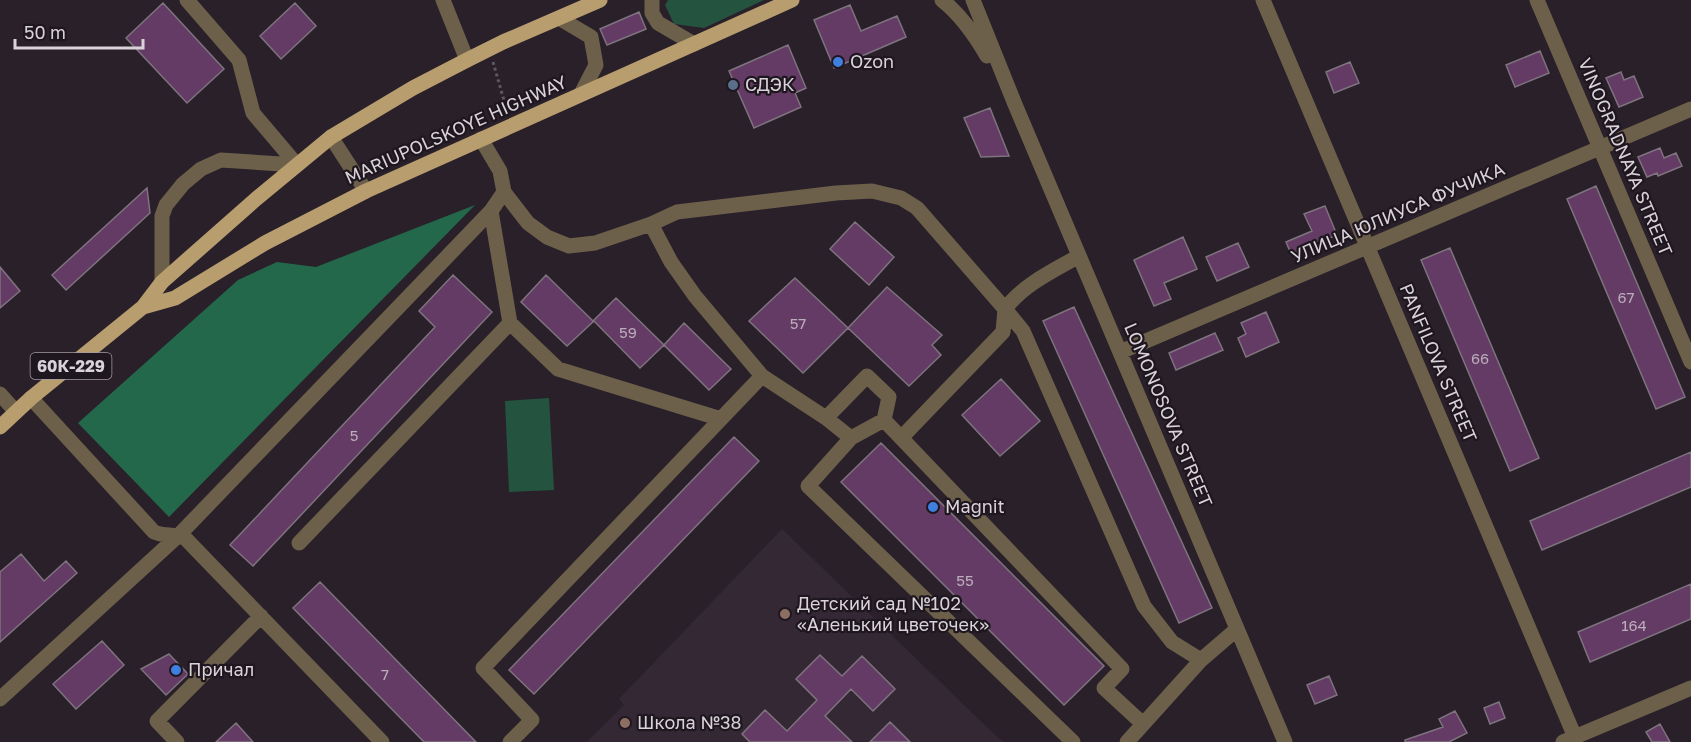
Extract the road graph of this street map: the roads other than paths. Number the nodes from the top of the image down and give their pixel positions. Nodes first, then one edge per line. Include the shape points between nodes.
1 (187, 0) edge
2 (442, 0) edge
3 (600, 0) edge
4 (652, 0) edge
5 (792, 0) edge
6 (942, 0) edge
7 (973, 0) edge
8 (1263, 0) edge
9 (1537, 0) edge
10 (559, 18) junction
11 (694, 44) junction
12 (467, 60) junction
13 (581, 94) junction
14 (1014, 102) junction
15 (1691, 109) edge
16 (331, 137) junction
17 (481, 139) junction
18 (1600, 148) junction
19 (297, 165) junction
20 (366, 191) junction
21 (504, 192) junction
22 (491, 211) junction
23 (651, 224) junction
24 (1367, 247) junction
25 (1079, 256) junction
26 (162, 282) junction
27 (143, 307) junction
28 (1005, 309) junction
29 (510, 323) junction
30 (1120, 352) junction
31 (1691, 362) edge
32 (762, 376) junction
33 (0, 394) edge
34 (31, 398) junction
35 (16, 412) junction
36 (826, 418) junction
37 (721, 419) junction
38 (884, 420) junction
39 (0, 427) edge
40 (851, 438) junction
41 (901, 438) junction
42 (179, 536) junction
43 (299, 543) dead end
44 (261, 616) junction
45 (1238, 629) junction
46 (1201, 660) junction
47 (1691, 688) edge
48 (0, 699) edge
49 (1143, 724) junction
50 (1572, 740) edge
51 (177, 742) edge
52 (382, 742) edge
53 (510, 742) edge
54 (1073, 742) edge
55 (1127, 742) edge
56 (1285, 742) edge

1 - 19 street via 239,60 253,112
2 - 12 street
3 - 10 main road, MARIUPOLSKOYE HIGHWAY
4 - 11 street via 652,13 658,23
5 - 11 main road, MARIUPOLSKOYE HIGHWAY
6 - 14 street via 957,12 979,41
7 - 14 street
8 - 24 street, PANFILOVA STREET
9 - 18 street, VINOGRADNAYA STREET
10 - 12 main road, MARIUPOLSKOYE HIGHWAY
10 - 13 street via 591,37 596,65
11 - 13 main road, MARIUPOLSKOYE HIGHWAY
12 - 16 main road, MARIUPOLSKOYE HIGHWAY
13 - 17 main road, MARIUPOLSKOYE HIGHWAY
14 - 25 street, LOMONOSOVA STREET
15 - 18 street, УЛИЦА ЮЛИУСА ФУЧИКА
16 - 19 main road, MARIUPOLSKOYE HIGHWAY
16 - 20 street
17 - 20 main road, MARIUPOLSKOYE HIGHWAY
17 - 21 street via 500,171
18 - 24 street, УЛИЦА ЮЛИУСА ФУЧИКА
18 - 31 street, VINOGRADNAYA STREET
19 - 26 main road, MARIUPOLSKOYE HIGHWAY
19 - 26 street via 221,160 201,169 183,184 162,216
20 - 27 main road, MARIUPOLSKOYE HIGHWAY via 266,243 175,298
21 - 22 street
21 - 23 street via 528,224 569,246 595,243
22 - 29 street
22 - 42 street
23 - 28 street via 677,212 872,191 901,198 917,208
23 - 32 street via 695,296
24 - 30 street, УЛИЦА ЮЛИУСА ФУЧИКА
24 - 50 street, PANFILOVA STREET
25 - 28 street via 1031,283
25 - 30 street, LOMONOSOVA STREET
26 - 27 main road, MARIUPOLSKOYE HIGHWAY
27 - 34 main road, MARIUPOLSKOYE HIGHWAY / 60К-229
28 - 41 street via 1003,332
28 - 46 street via 1023,331 1144,606 1172,642
29 - 37 street via 558,369
29 - 43 street
30 - 45 street, LOMONOSOVA STREET
32 - 36 street
32 - 37 street
33 - 35 street
34 - 35 main road, MARIUPOLSKOYE HIGHWAY / 60К-229
34 - 42 street via 154,532
35 - 39 main road, MARIUPOLSKOYE HIGHWAY / 60К-229
36 - 38 street via 867,376 890,397
36 - 40 street
37 - 53 street via 483,668 532,720
38 - 40 street
38 - 41 street
40 - 54 street via 808,486
41 - 49 street via 1122,669 1104,687
42 - 44 street
42 - 48 street
44 - 51 street via 157,721
44 - 52 street
45 - 46 street
45 - 56 street, LOMONOSOVA STREET
46 - 49 street
47 - 50 street
49 - 55 street

